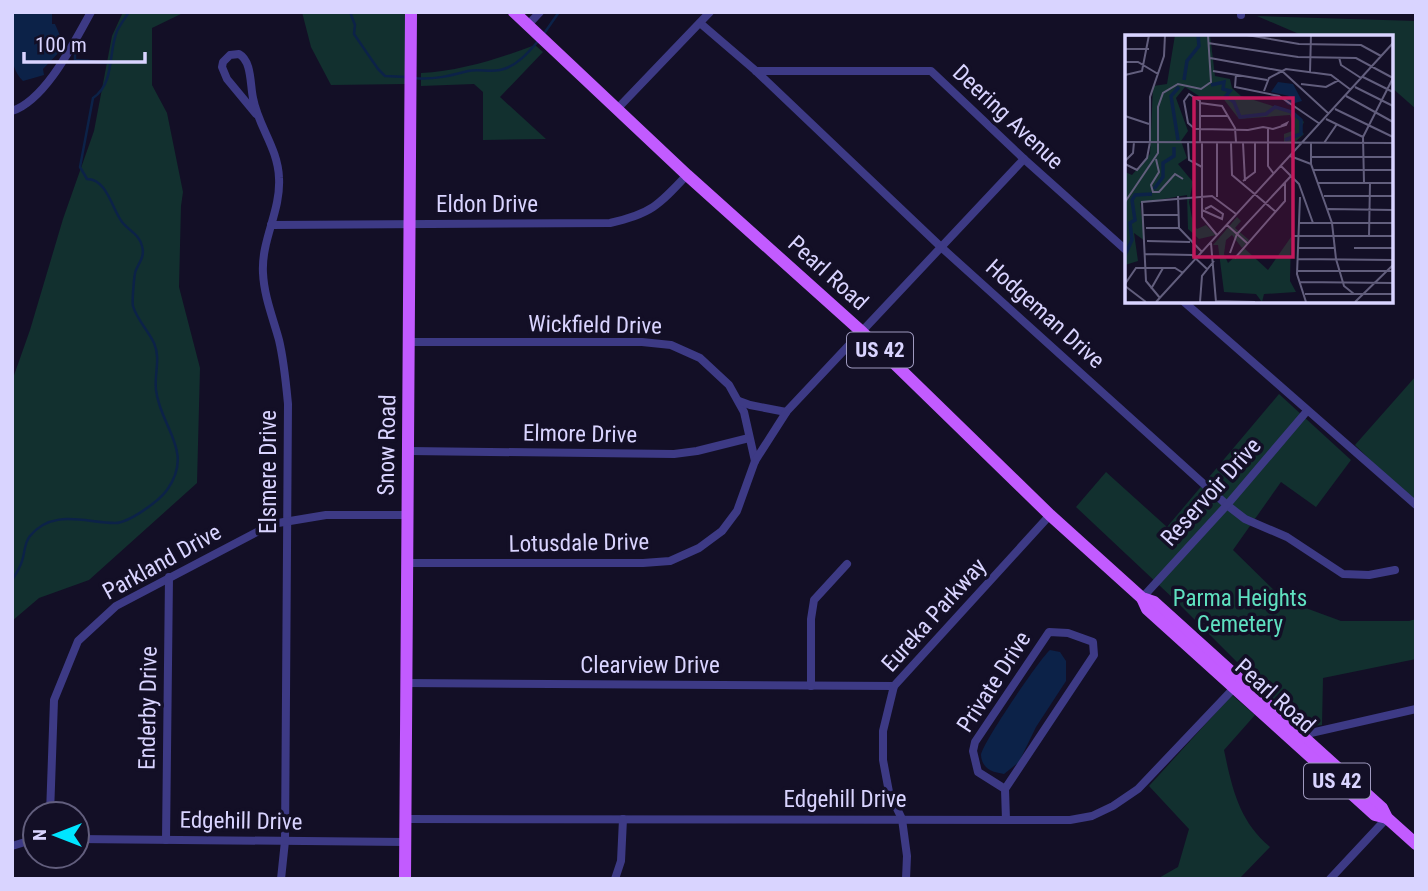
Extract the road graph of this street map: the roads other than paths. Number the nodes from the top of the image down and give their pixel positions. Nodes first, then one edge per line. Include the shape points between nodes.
1 (91, 12) edge
2 (411, 12) edge
3 (514, 12) edge
4 (540, 12) edge
5 (710, 12) edge
6 (700, 23) junction
7 (536, 35) junction
8 (756, 71) junction
9 (618, 108) junction
10 (12, 111) edge
11 (256, 114) junction
12 (1024, 159) junction
13 (687, 175) junction
14 (411, 223) junction
15 (271, 225) junction
16 (941, 247) junction
17 (1125, 249) edge
18 (1185, 303) edge
19 (862, 332) junction
20 (409, 342) junction
21 (739, 401) junction
22 (1307, 411) junction
23 (786, 412) junction
24 (749, 438) junction
25 (409, 452) junction
26 (755, 461) junction
27 (1227, 505) junction
28 (1416, 505) edge
29 (406, 515) junction
30 (1050, 515) junction
31 (287, 521) junction
32 (406, 563) junction
33 (848, 564) dead end
34 (1395, 569) dead end
35 (169, 577) junction
36 (1142, 598) junction
37 (406, 683) junction
38 (811, 686) junction
39 (894, 686) junction
40 (1234, 688) junction
41 (1416, 709) edge
42 (1302, 734) junction
43 (1005, 789) junction
44 (50, 800) edge
45 (623, 818) junction
46 (902, 818) junction
47 (1387, 818) junction
48 (405, 819) junction
49 (1006, 820) junction
50 (91, 838) edge
51 (166, 840) junction
52 (285, 841) junction
53 (405, 842) junction
54 (1416, 844) edge
55 (281, 879) edge
56 (405, 879) edge
57 (615, 879) edge
58 (906, 879) edge
59 (1330, 879) edge

1 - 10 street via 37,94
2 - 14 main road, Snow Road
3 - 7 main road, Pearl Road / US 42
4 - 7 street
5 - 6 street
6 - 8 street, Hodgeman Drive
6 - 9 street
7 - 9 main road, Pearl Road / US 42
8 - 12 street, Deering Avenue via 931,71
8 - 16 street, Hodgeman Drive
9 - 13 main road, Pearl Road / US 42
11 - 11 street, Elsmere Drive via 224,73 223,62 230,55 239,54 247,62
11 - 15 street, Elsmere Drive via 278,165 279,193
12 - 16 street, Lotusdale Drive
12 - 17 street, Deering Avenue
13 - 14 street, Eldon Drive via 660,204 634,218 610,223
13 - 19 main road, Pearl Road / US 42
14 - 15 street, Eldon Drive
14 - 20 main road, Snow Road
15 - 31 street, Elsmere Drive via 263,274 286,386
16 - 19 street, Lotusdale Drive
16 - 27 street, Hodgeman Drive
18 - 22 street
19 - 23 street, Lotusdale Drive
19 - 30 main road, Pearl Road / US 42
20 - 21 street, Wickfield Drive via 671,345 700,358
20 - 25 main road, Snow Road
21 - 23 street
21 - 24 street, Wickfield Drive
22 - 27 street, Reservoir Drive
22 - 28 street
23 - 26 street, Lotusdale Drive
24 - 25 street, Elmore Drive via 674,454
24 - 26 street, Wickfield Drive
25 - 29 main road, Snow Road
26 - 32 street, Lotusdale Drive via 737,511 722,531 670,561
27 - 34 street, Hodgeman Drive via 1343,574
27 - 36 street, Reservoir Drive
29 - 31 street, Parkland Drive via 326,515
29 - 32 main road, Snow Road
30 - 36 main road, Pearl Road / US 42
30 - 39 street, Eureka Parkway
31 - 35 street, Parkland Drive via 272,524
31 - 52 street, Elsmere Drive
32 - 37 main road, Snow Road
33 - 38 street via 814,600
35 - 44 street, Parkland Drive via 116,606 78,641 54,700
35 - 51 street, Enderby Drive
36 - 40 main road, Pearl Road / US 42 via 1147,610
36 - 42 main road, Pearl Road / US 42 via 1154,602
37 - 38 street, Clearview Drive
37 - 48 main road, Snow Road
38 - 39 street, Clearview Drive
39 - 46 street, Eureka Parkway via 883,731 883,760 889,792
40 - 47 main road, Pearl Road / US 42 via 1375,815
40 - 49 street, Edgehill Drive via 1138,789 1113,806 1070,820
41 - 42 street
42 - 47 main road, Pearl Road / US 42 via 1382,808
43 - 43 street, Private Drive via 978,772 975,742 1049,632 1093,642 1094,655
43 - 49 street
45 - 46 street, Edgehill Drive
45 - 48 street, Edgehill Drive
45 - 57 street via 621,861
46 - 49 street, Edgehill Drive
46 - 58 street, Eureka Parkway
47 - 54 main road, Pearl Road / US 42
47 - 59 street
48 - 53 main road, Snow Road
50 - 51 street, Edgehill Drive
51 - 52 street, Edgehill Drive
52 - 53 street, Edgehill Drive
52 - 55 street, Elsmere Drive
53 - 56 main road, Snow Road

